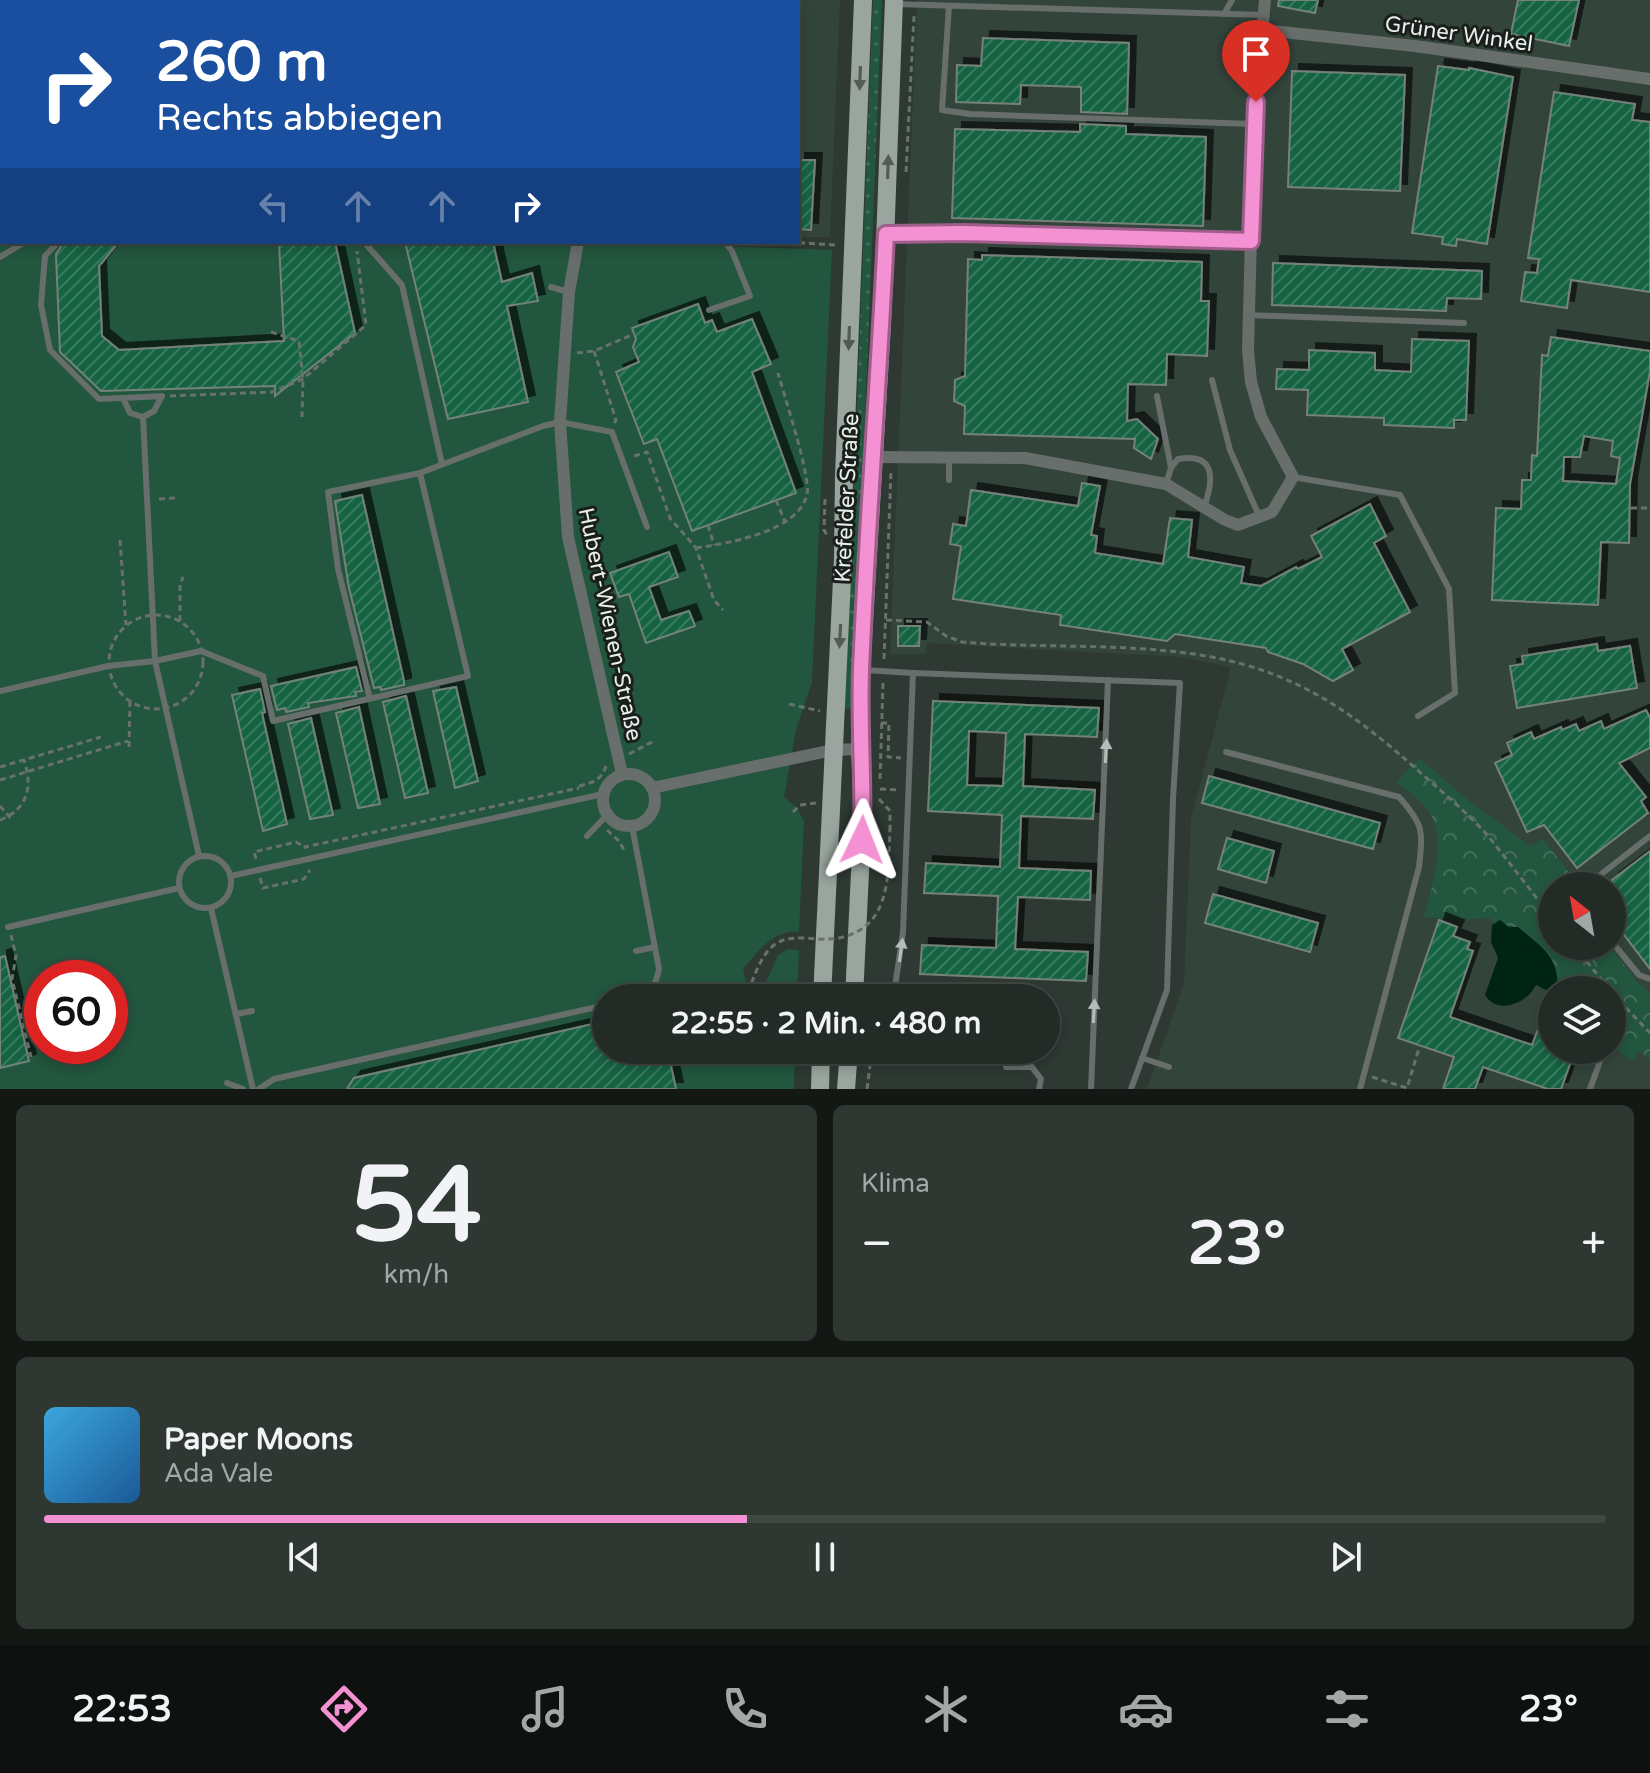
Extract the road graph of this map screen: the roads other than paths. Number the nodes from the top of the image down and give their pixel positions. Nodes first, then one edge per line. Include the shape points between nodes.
1 (863, 0) edge
2 (1232, 0) edge
3 (1265, 0) edge
4 (894, 2) edge
5 (949, 6) junction
6 (1224, 14) junction
7 (1263, 15) junction
8 (1262, 30) junction
9 (1650, 79) edge
10 (1254, 124) junction
11 (886, 234) junction
12 (1251, 241) junction
13 (22, 244) edge
14 (56, 244) edge
15 (366, 244) edge
16 (578, 244) edge
17 (727, 244) edge
18 (0, 257) edge
19 (551, 287) dead end
20 (569, 292) junction
21 (709, 310) dead end
22 (1247, 315) junction
23 (1464, 323) dead end
24 (1212, 380) dead end
25 (1157, 396) dead end
26 (123, 398) junction
27 (143, 417) junction
28 (560, 422) junction
29 (872, 457) junction
30 (949, 458) junction
31 (442, 464) junction
32 (1171, 468) junction
33 (420, 473) junction
34 (1293, 477) junction
35 (949, 480) dead end
36 (1166, 484) junction
37 (1204, 507) junction
38 (1260, 518) junction
39 (647, 527) dead end
40 (155, 661) junction
41 (861, 670) junction
42 (913, 673) junction
43 (1108, 680) junction
44 (0, 691) edge
45 (370, 699) junction
46 (1418, 716) dead end
47 (860, 749) junction
48 (833, 750) junction
49 (1226, 752) dead end
50 (622, 774) junction
51 (652, 788) junction
52 (603, 794) junction
53 (607, 815) junction
54 (632, 826) junction
55 (587, 836) dead end
56 (1650, 836) edge
57 (199, 856) junction
58 (1604, 872) edge
59 (231, 876) junction
60 (179, 888) junction
61 (211, 908) junction
62 (8, 927) road end
63 (655, 947) junction
64 (636, 951) dead end
65 (1626, 959) edge
66 (1650, 979) edge
67 (656, 984) edge
68 (823, 984) edge
69 (855, 984) edge
70 (895, 984) edge
71 (592, 1008) edge
72 (252, 1011) dead end
73 (236, 1014) junction
74 (1142, 1058) junction
75 (821, 1064) edge
76 (848, 1064) edge
77 (1599, 1064) edge
78 (1006, 1067) dead end
79 (1169, 1067) dead end
80 (227, 1083) dead end
81 (243, 1089) edge
82 (256, 1089) edge
83 (820, 1089) edge
84 (846, 1089) edge
85 (1039, 1089) edge
86 (1091, 1089) edge
87 (1131, 1089) edge
88 (1360, 1089) edge
89 (1590, 1089) edge

1 -> 48 main road, Krefelder Straße
2 - 6 lane
3 - 7 street
4 - 5 lane
11 -> 4 main road, Krefelder Straße
5 - 6 lane
5 - 10 lane via 942,110
6 - 7 lane
7 - 8 street
8 - 9 street, Grüner Winkel
8 - 10 street
10 - 12 street
11 - 12 lane
11 - 29 main road, Krefelder Straße
12 - 22 street
13 - 18 lane
14 - 26 lane via 45,256 41,305 50,350 99,399
15 - 31 lane via 402,285
16 - 20 street, Hubert-Wienen-Straße
17 - 21 lane via 750,296
19 - 20 lane
20 - 28 street, Hubert-Wienen-Straße
22 - 23 lane
22 - 34 street via 1251,382 1261,417
24 - 38 lane via 1230,450
25 - 32 lane
26 - 27 lane via 130,413
26 - 27 lane via 162,396 154,411
27 - 40 lane
28 - 31 lane
28 - 39 lane via 612,432
28 - 50 street, Hubert-Wienen-Straße via 568,537
29 - 30 street
29 - 41 main road, Krefelder Straße
30 - 35 lane
30 - 36 street via 1025,458
31 - 33 lane
32 - 36 lane
32 - 37 lane via 1178,459 1193,456 1203,462 1211,474
33 - 45 lane via 328,492 338,569
33 - 45 lane via 468,676
34 - 38 street via 1272,512
34 - 46 lane via 1400,495 1449,589 1455,693
36 - 37 street
37 - 38 street via 1238,525
40 - 44 lane via 108,666
40 - 45 lane via 201,651 263,676 273,721
40 - 57 lane
41 - 42 lane
41 - 47 main road, Krefelder Straße
42 - 43 lane
70 -> 42 lane via 903,932
43 - 74 lane via 1180,683 1167,990
86 -> 43 lane
47 - 48 street
47 - 69 main road, Krefelder Straße via 863,809
48 - 51 street
48 - 68 main road, Krefelder Straße
49 - 88 lane via 1399,797 1417,817 1423,837 1419,867
50 - 51 street via 645,779
50 - 52 street
51 - 54 street via 651,812
52 - 53 street
52 - 59 lane
53 - 54 street
53 - 55 lane
54 - 63 lane
56 - 58 lane
57 - 59 lane via 218,859
57 - 60 lane via 181,870
59 - 61 lane via 227,897
60 - 61 lane via 192,905
60 - 62 lane
61 - 73 lane
63 - 64 lane
63 - 67 lane
65 - 66 lane
71 - 82 lane via 274,1079
72 - 73 lane
73 - 82 lane
74 - 79 lane
74 - 87 lane
75 - 83 main road
76 - 84 main road
77 - 89 lane
78 - 85 lane via 1032,1067 1041,1079
80 - 81 lane

